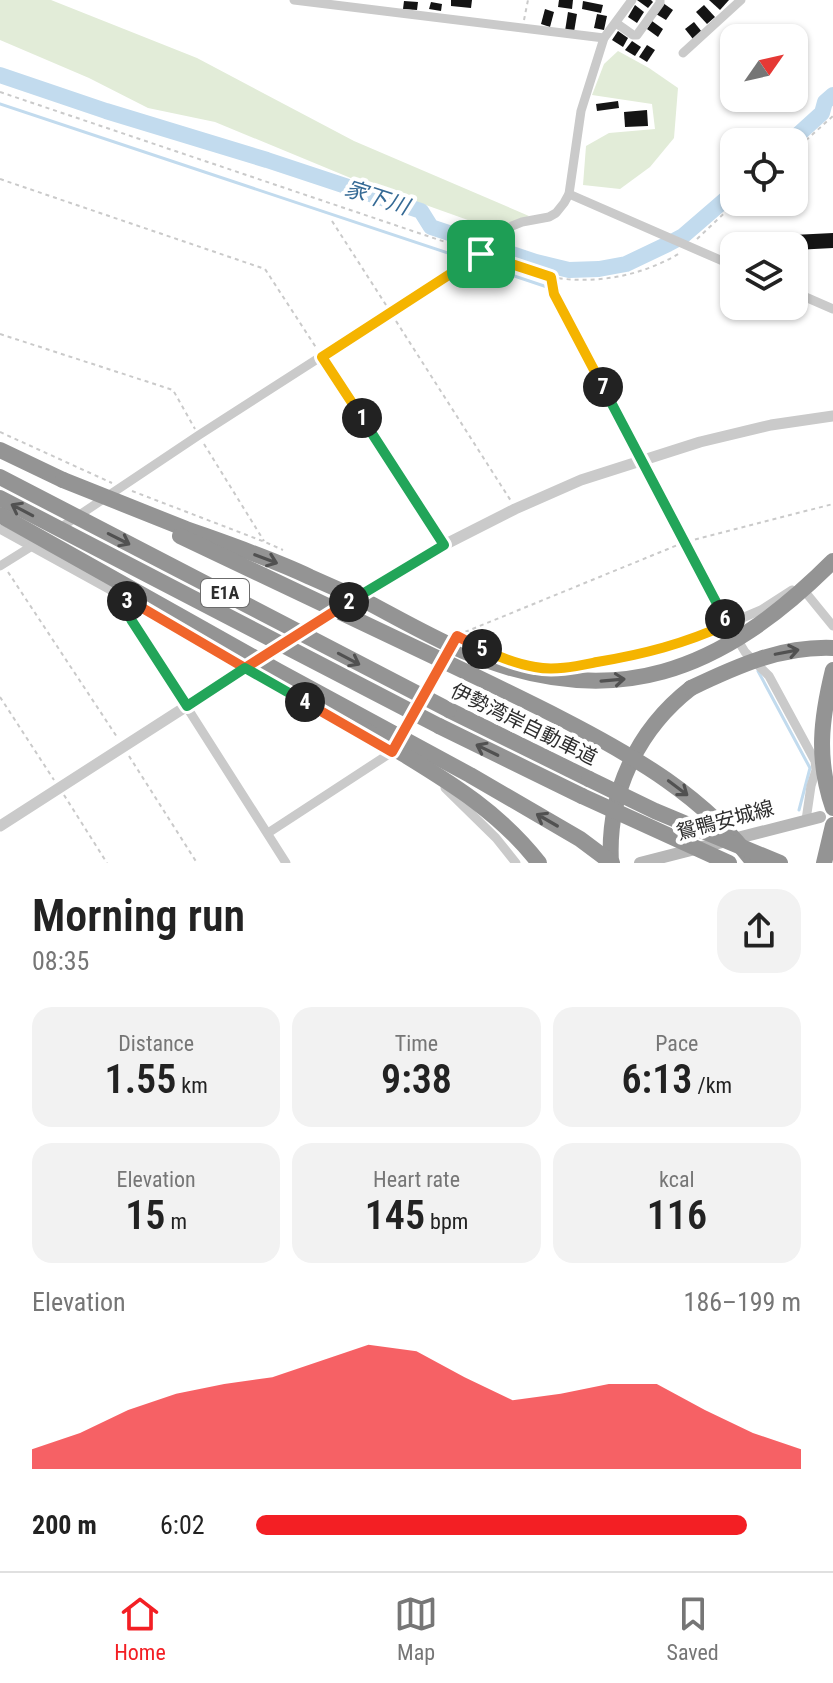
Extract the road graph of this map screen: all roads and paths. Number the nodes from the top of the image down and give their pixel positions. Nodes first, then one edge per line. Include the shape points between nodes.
1 (294, 0) edge
2 (528, 0) edge
3 (632, 0) edge
4 (660, 0) edge
5 (741, 0) edge
6 (369, 5) edge
7 (616, 23) junction
8 (522, 29) junction
9 (604, 38) junction
10 (683, 53) dead end
11 (0, 92) edge
12 (833, 116) edge
13 (808, 138) edge
14 (0, 179) edge
15 (569, 194) junction
16 (721, 216) edge
17 (332, 221) dead end
18 (690, 247) junction
19 (481, 254) junction
20 (720, 260) edge
21 (551, 277) junction
22 (808, 298) edge
23 (833, 309) edge
24 (391, 313) junction
25 (0, 334) edge
26 (322, 357) junction
27 (833, 416) edge
28 (0, 432) edge
29 (199, 435) junction
30 (0, 450) edge
31 (642, 460) junction
32 (0, 477) edge
33 (63, 480) junction
34 (121, 487) junction
35 (0, 498) edge
36 (833, 504) edge
37 (515, 509) junction
38 (0, 515) edge
39 (0, 529) edge
40 (685, 542) junction
41 (444, 545) junction
42 (32, 547) junction
43 (833, 552) edge
44 (833, 561) edge
45 (2, 566) edge
46 (800, 585) junction
47 (127, 599) junction
48 (728, 624) junction
49 (833, 626) edge
50 (457, 636) joint
51 (833, 648) edge
52 (571, 667) dead end
53 (245, 668) junction
54 (833, 670) edge
55 (278, 671) junction
56 (0, 697) edge
57 (187, 706) junction
58 (123, 747) junction
59 (392, 752) junction
60 (59, 788) junction
61 (829, 816) edge
62 (806, 820) junction
63 (0, 826) edge
64 (268, 833) junction
65 (107, 863) edge
66 (197, 863) edge
67 (286, 863) edge
68 (516, 863) edge
69 (539, 863) edge
70 (612, 863) edge
71 (640, 863) edge
72 (729, 863) edge
73 (754, 863) edge
74 (780, 863) edge
75 (824, 863) edge

1 - 6 street
2 - 8 path
3 - 7 street
4 - 7 street via 637,35
5 - 10 street
6 - 8 street
7 - 9 street
8 - 9 street
9 - 15 street via 581,111
11 - 19 path
12 - 13 path
14 - 26 path via 265,269
15 - 18 street
15 - 19 street via 556,213 512,226
16 - 18 path
17 - 24 path
18 - 20 street
18 - 21 path via 630,275
19 - 21 path
19 - 24 street
21 - 31 path via 554,294
22 - 23 street
24 - 26 street
24 - 37 path
25 - 29 path via 173,390
26 - 29 street
26 - 41 path
27 - 31 street via 771,425
28 - 34 path
29 - 34 street
29 - 34 path via 265,542
30 - 33 highway
31 - 37 street
31 - 40 path
32 -> 74 highway, 伊勢湾岸自動車道 / E1A, bridge via 449,710 655,811
33 -> 44 highway, bridge via 296,570 461,650 520,670 584,682 640,677 718,651 764,623
33 -> 73 highway, bridge via 615,746 680,788
34 - 42 street
72 -> 35 highway, 伊勢湾岸自動車道 / E1A, bridge via 439,726
36 - 40 path
37 - 41 street
38 - 55 highway, bridge
39 - 42 street
40 - 48 path
40 - 50 path
41 - 53 street
42 - 45 street
42 - 47 street
43 - 46 street
45 - 58 path
46 - 48 street
46 - 49 street
47 - 53 street
47 - 57 street via 132,621
48 - 52 path via 644,654
48 - 62 street via 769,676 815,761
50 - 59 street
70 -> 51 highway, bridge via 616,802 628,765 667,708 691,688 746,662 814,647
53 - 57 street
53 - 59 street
54 - 61 highway via 821,741
55 - 69 highway, bridge via 464,791 522,841
70 -> 55 highway, bridge via 470,775
56 - 60 path
57 - 58 street
57 - 64 street
58 - 60 street
58 - 66 path
59 - 64 street
59 - 68 street via 444,787
60 - 63 street
60 - 65 path
61 - 62 main road, 鴛鴨安城線
61 - 75 highway
62 - 71 main road, 鴛鴨安城線
64 - 67 street

